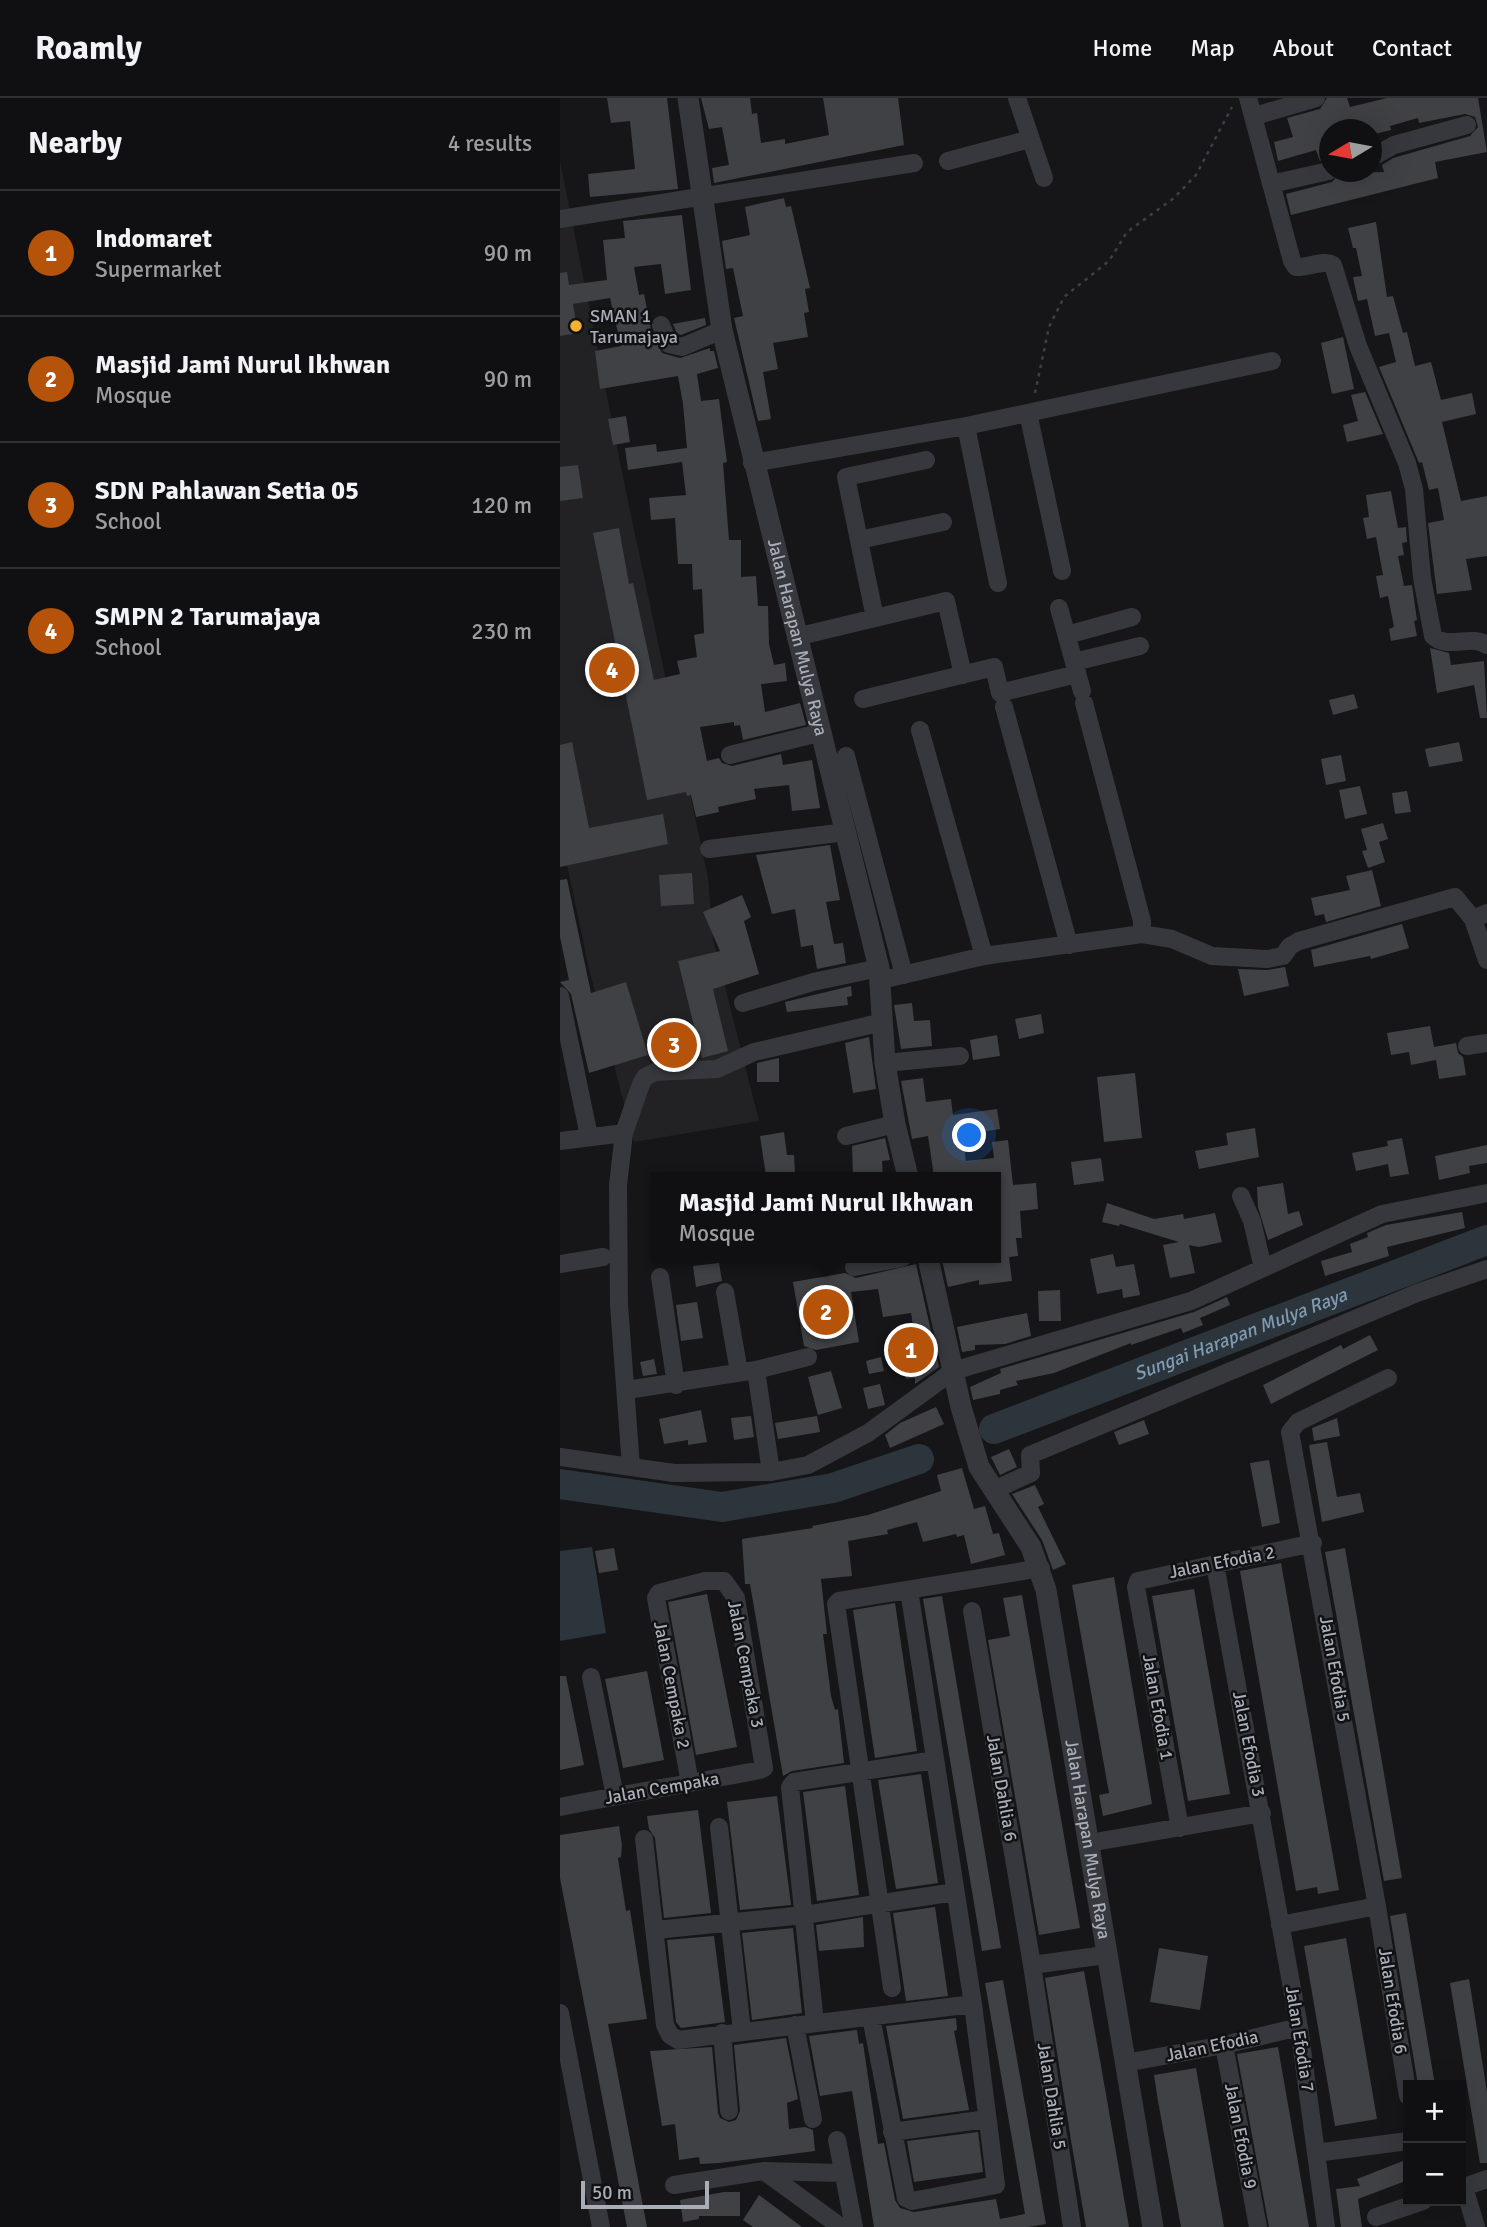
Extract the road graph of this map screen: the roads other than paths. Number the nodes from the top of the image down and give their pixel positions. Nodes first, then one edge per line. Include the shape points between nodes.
1 (688, 98) edge
2 (1017, 98) edge
3 (1316, 98) edge
4 (1251, 105) edge
5 (1467, 125) dead end
6 (1030, 139) junction
7 (1382, 152) edge
8 (948, 161) dead end
9 (914, 163) dead end
10 (1319, 173) edge
11 (1044, 178) dead end
12 (1271, 184) junction
13 (701, 199) junction
14 (560, 219) edge
15 (660, 325) dead end
16 (722, 330) junction
17 (1272, 361) dead end
18 (1028, 413) junction
19 (966, 426) junction
20 (926, 460) dead end
21 (752, 463) junction
22 (943, 522) dead end
23 (859, 540) junction
24 (1062, 571) dead end
25 (998, 583) dead end
26 (1059, 608) dead end
27 (1132, 617) dead end
28 (875, 618) junction
29 (1067, 635) junction
30 (796, 637) junction
31 (1487, 645) edge
32 (1140, 646) dead end
33 (962, 675) junction
34 (1079, 682) junction
35 (863, 699) dead end
36 (1004, 707) dead end
37 (920, 730) dead end
38 (819, 733) junction
39 (730, 755) dead end
40 (846, 756) dead end
41 (846, 832) junction
42 (709, 849) dead end
43 (1480, 916) edge
44 (1142, 934) junction
45 (1069, 945) junction
46 (984, 956) junction
47 (1487, 960) edge
48 (880, 974) junction
49 (904, 975) junction
50 (560, 996) edge
51 (743, 1003) dead end
52 (883, 1022) junction
53 (1487, 1043) edge
54 (1467, 1046) dead end
55 (960, 1056) dead end
56 (885, 1063) junction
57 (895, 1124) junction
58 (624, 1133) junction
59 (589, 1136) junction
60 (846, 1136) dead end
61 (560, 1141) edge
62 (907, 1172) edge
63 (1487, 1193) edge
64 (1241, 1196) dead end
65 (603, 1257) dead end
66 (875, 1263) edge
67 (929, 1263) edge
68 (560, 1264) edge
69 (854, 1267) dead end
70 (1264, 1268) junction
71 (1487, 1269) edge
72 (660, 1277) dead end
73 (725, 1292) dead end
74 (808, 1357) dead end
75 (748, 1371) junction
76 (953, 1371) junction
77 (1388, 1378) dead end
78 (676, 1385) junction
79 (627, 1390) junction
80 (560, 1457) edge
81 (631, 1467) junction
82 (771, 1472) junction
83 (994, 1490) junction
84 (1312, 1543) junction
85 (1215, 1564) junction
86 (1041, 1568) junction
87 (705, 1581) joint
88 (1136, 1587) joint
89 (909, 1590) junction
90 (972, 1611) dead end
91 (591, 1677) dead end
92 (935, 1760) junction
93 (764, 1768) joint
94 (863, 1771) junction
95 (690, 1783) junction
96 (615, 1796) junction
97 (560, 1807) edge
98 (1262, 1813) junction
99 (719, 1827) dead end
100 (1180, 1828) junction
101 (644, 1839) dead end
102 (1089, 1843) junction
103 (955, 1892) junction
104 (881, 1902) junction
105 (1377, 1906) junction
106 (804, 1915) junction
107 (730, 1923) junction
108 (1280, 1925) junction
109 (656, 1930) junction
110 (1105, 1955) junction
111 (1032, 1965) junction
112 (892, 1988) dead end
113 (974, 2004) junction
114 (560, 2013) edge
115 (871, 2017) junction
116 (815, 2023) junction
117 (795, 2025) junction
118 (1299, 2027) junction
119 (742, 2031) junction
120 (722, 2033) junction
121 (1224, 2045) junction
122 (1125, 2063) junction
123 (1405, 2080) edge
124 (729, 2111) dead end
125 (813, 2119) dead end
126 (987, 2119) junction
127 (892, 2132) junction
128 (837, 2140) dead end
129 (1403, 2142) edge
130 (1316, 2153) junction
131 (764, 2171) junction
132 (842, 2173) junction
133 (1487, 2179) edge
134 (674, 2185) dead end
135 (1466, 2186) edge
136 (1466, 2196) edge
137 (1408, 2206) edge
138 (1376, 2217) dead end
139 (601, 2227) edge
140 (841, 2227) edge
141 (854, 2227) edge
142 (1072, 2227) edge
143 (1153, 2227) edge
144 (1258, 2227) edge
145 (1326, 2227) edge
146 (1476, 2227) edge

1 - 13 street, Jalan Harapan Mulya Raya
2 - 6 street
3 - 4 street
4 - 12 street
5 - 7 street
6 - 8 street
6 - 11 street
9 - 13 street
10 - 12 street
12 - 31 street via 1296,267 1333,265 1358,346 1407,463 1417,504 1422,578 1433,636 1441,642 1480,640
13 - 14 street
13 - 16 street, Jalan Harapan Mulya Raya
15 - 16 street via 669,344 682,347
16 - 21 street, Jalan Harapan Mulya Raya
17 - 18 street
18 - 19 street
18 - 24 street
19 - 21 street
19 - 25 street
20 - 23 street via 846,477
21 - 30 street, Jalan Harapan Mulya Raya
22 - 23 street
23 - 28 street
26 - 29 street
27 - 29 street
28 - 30 street
28 - 33 street via 946,601
29 - 34 street
30 - 38 street, Jalan Harapan Mulya Raya
32 - 34 street
33 - 34 street via 994,667 1000,693
33 - 35 street
34 - 44 street
36 - 45 street
37 - 46 street
38 - 39 street
38 - 41 street, Jalan Harapan Mulya Raya
40 - 49 street
41 - 42 street
41 - 48 street, Jalan Harapan Mulya Raya
43 - 44 street via 1455,897 1299,941 1273,959 1212,956 1172,939
43 - 47 street
44 - 45 street
45 - 46 street
46 - 49 street
48 - 49 street
48 - 51 street via 813,982
48 - 52 street, Jalan Harapan Mulya Raya
50 - 59 street
52 - 56 street, Jalan Harapan Mulya Raya
52 - 58 street via 754,1052 717,1069 655,1072 641,1084
53 - 54 street
55 - 56 street
56 - 57 street, Jalan Harapan Mulya Raya
57 - 60 street
57 - 62 street, Jalan Harapan Mulya Raya
58 - 59 street
58 - 79 street via 618,1255
59 - 61 street
63 - 70 street via 1382,1214
64 - 70 street
65 - 68 street
66 - 69 street
67 - 76 street
70 - 76 street via 1191,1301
71 - 83 street via 1417,1293 1030,1455 1031,1473
72 - 78 street
73 - 75 street
74 - 75 street
75 - 78 street
75 - 82 street
76 - 82 street via 868,1433 808,1465
76 - 83 street, Jalan Harapan Mulya Raya via 979,1467
77 - 84 street, Jalan Efodia 5 via 1298,1422 1290,1432
78 - 79 street
79 - 81 street
80 - 81 street
81 - 82 street via 674,1473
83 - 86 street, Jalan Harapan Mulya Raya
84 - 85 street, Jalan Efodia 2
84 - 105 street, Jalan Efodia 5
85 - 88 street, Jalan Efodia 2 via 1144,1577
85 - 98 street, Jalan Efodia 3
86 - 89 street
86 - 102 street, Jalan Harapan Mulya Raya
87 - 93 street, Jalan Cempaka 3 via 724,1581 736,1598
87 - 95 street, Jalan Cempaka 2 via 659,1593 656,1598
88 - 100 street, Jalan Efodia 1
89 - 92 street
89 - 94 street via 839,1601 835,1608
90 - 111 street, Jalan Dahlia 6
91 - 96 street
92 - 94 street
92 - 103 street
93 - 95 street, Jalan Cempaka
94 - 104 street
94 - 106 street via 790,1787
95 - 96 street, Jalan Cempaka
96 - 97 street, Jalan Cempaka
98 - 100 street
98 - 108 street, Jalan Efodia 3
99 - 107 street
100 - 102 street
101 - 109 street
102 - 110 street, Jalan Harapan Mulya Raya
103 - 104 street
103 - 113 street
104 - 106 street
104 - 112 street
105 - 108 street
105 - 123 street, Jalan Efodia 6
106 - 107 street
106 - 116 street
107 - 109 street
107 - 119 street
108 - 118 street, Jalan Efodia 7
109 - 120 street via 665,2025 670,2035 678,2040
110 - 111 street
110 - 122 street, Jalan Harapan Mulya Raya
111 - 142 street, Jalan Dahlia 5
113 - 115 street
113 - 126 street
114 - 139 street
115 - 116 street
115 - 127 street
116 - 117 street
117 - 119 street
117 - 125 street
118 - 121 street, Jalan Efodia
118 - 130 street, Jalan Efodia 7
119 - 120 street
120 - 124 street
121 - 122 street, Jalan Efodia
121 - 144 street, Jalan Efodia 9
122 - 143 street, Jalan Harapan Mulya Raya
126 - 127 street
126 - 127 street via 996,2185 912,2200 904,2193
128 - 132 street
129 - 130 street
130 - 145 street, Jalan Efodia 7
131 - 132 street
131 - 134 street
131 - 140 street
132 - 141 street
133 - 135 street
136 - 146 street
137 - 138 street

